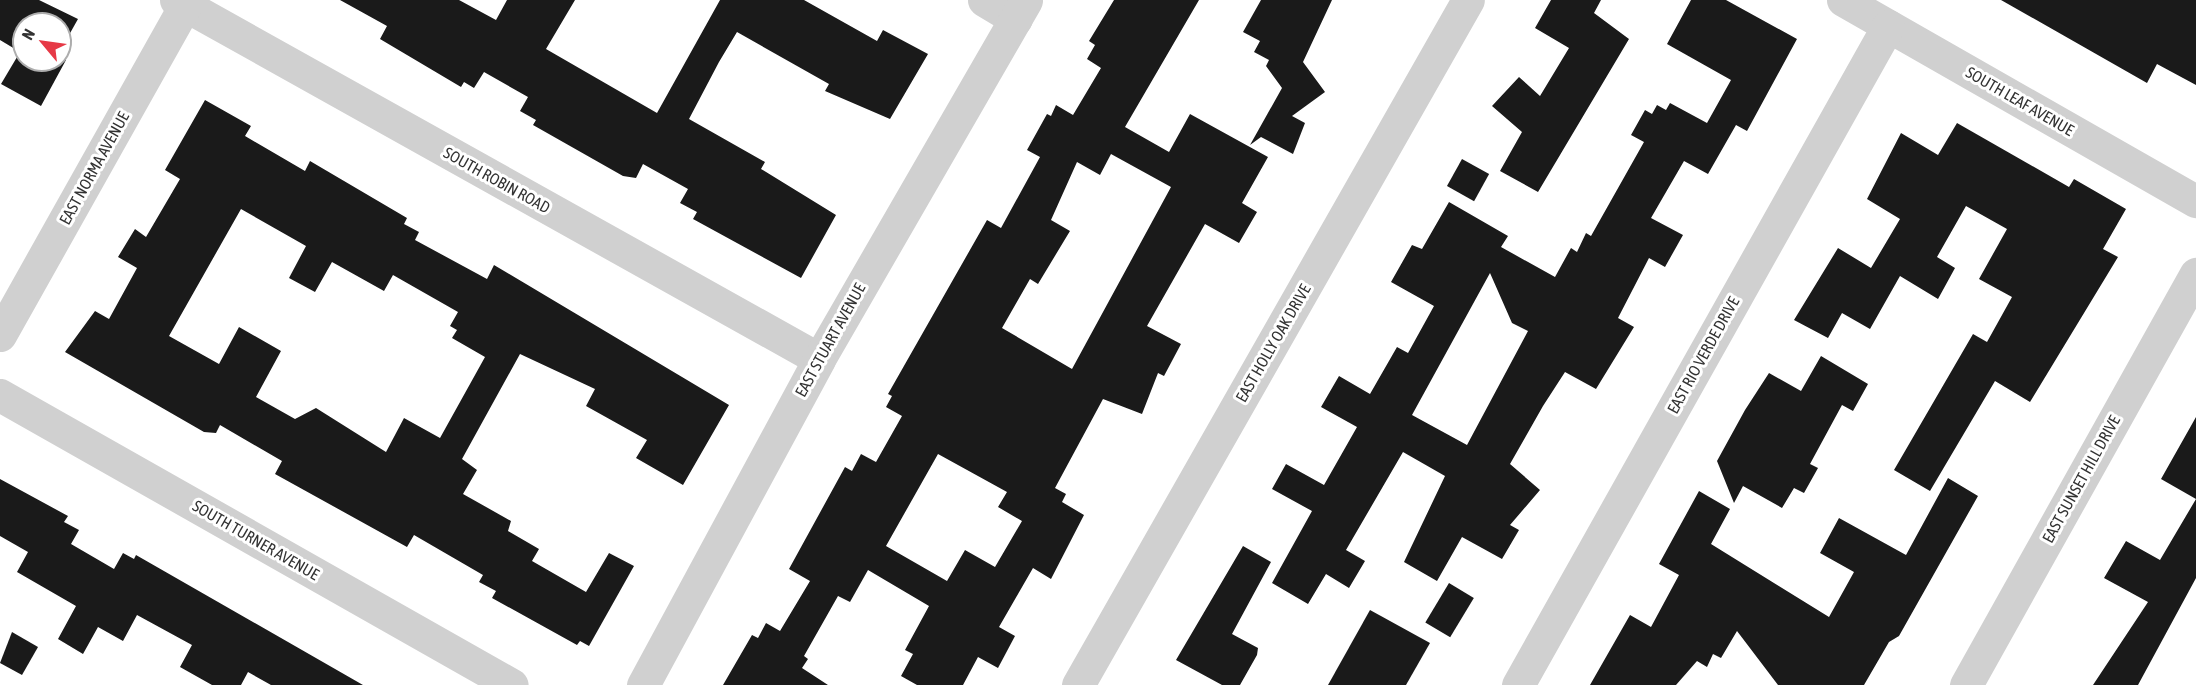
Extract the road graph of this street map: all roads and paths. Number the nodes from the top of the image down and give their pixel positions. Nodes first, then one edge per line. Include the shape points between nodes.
1 (984, 0) edge
2 (1468, 0) edge
3 (1844, 0) edge
4 (183, 2) edge
5 (1021, 9) edge
6 (1888, 26) junction
7 (2196, 201) edge
8 (2196, 274) edge
9 (0, 335) edge
10 (819, 359) junction
11 (0, 395) edge
12 (512, 685) edge
13 (643, 685) edge
14 (1078, 685) edge
15 (1518, 685) edge
16 (1966, 685) edge

1 - 5 street
2 - 14 street, EAST HOLLY OAK DRIVE
3 - 6 street, SOUTH LEAF AVENUE
4 - 9 street, EAST NORMA AVENUE
4 - 10 street, SOUTH ROBIN ROAD
5 - 10 street, EAST STUART AVENUE
6 - 7 street, SOUTH LEAF AVENUE
6 - 15 street, EAST RIO VERDE DRIVE
8 - 16 street, EAST SUNSET HILL DRIVE
10 - 13 street, EAST STUART AVENUE
11 - 12 street, SOUTH TURNER AVENUE

